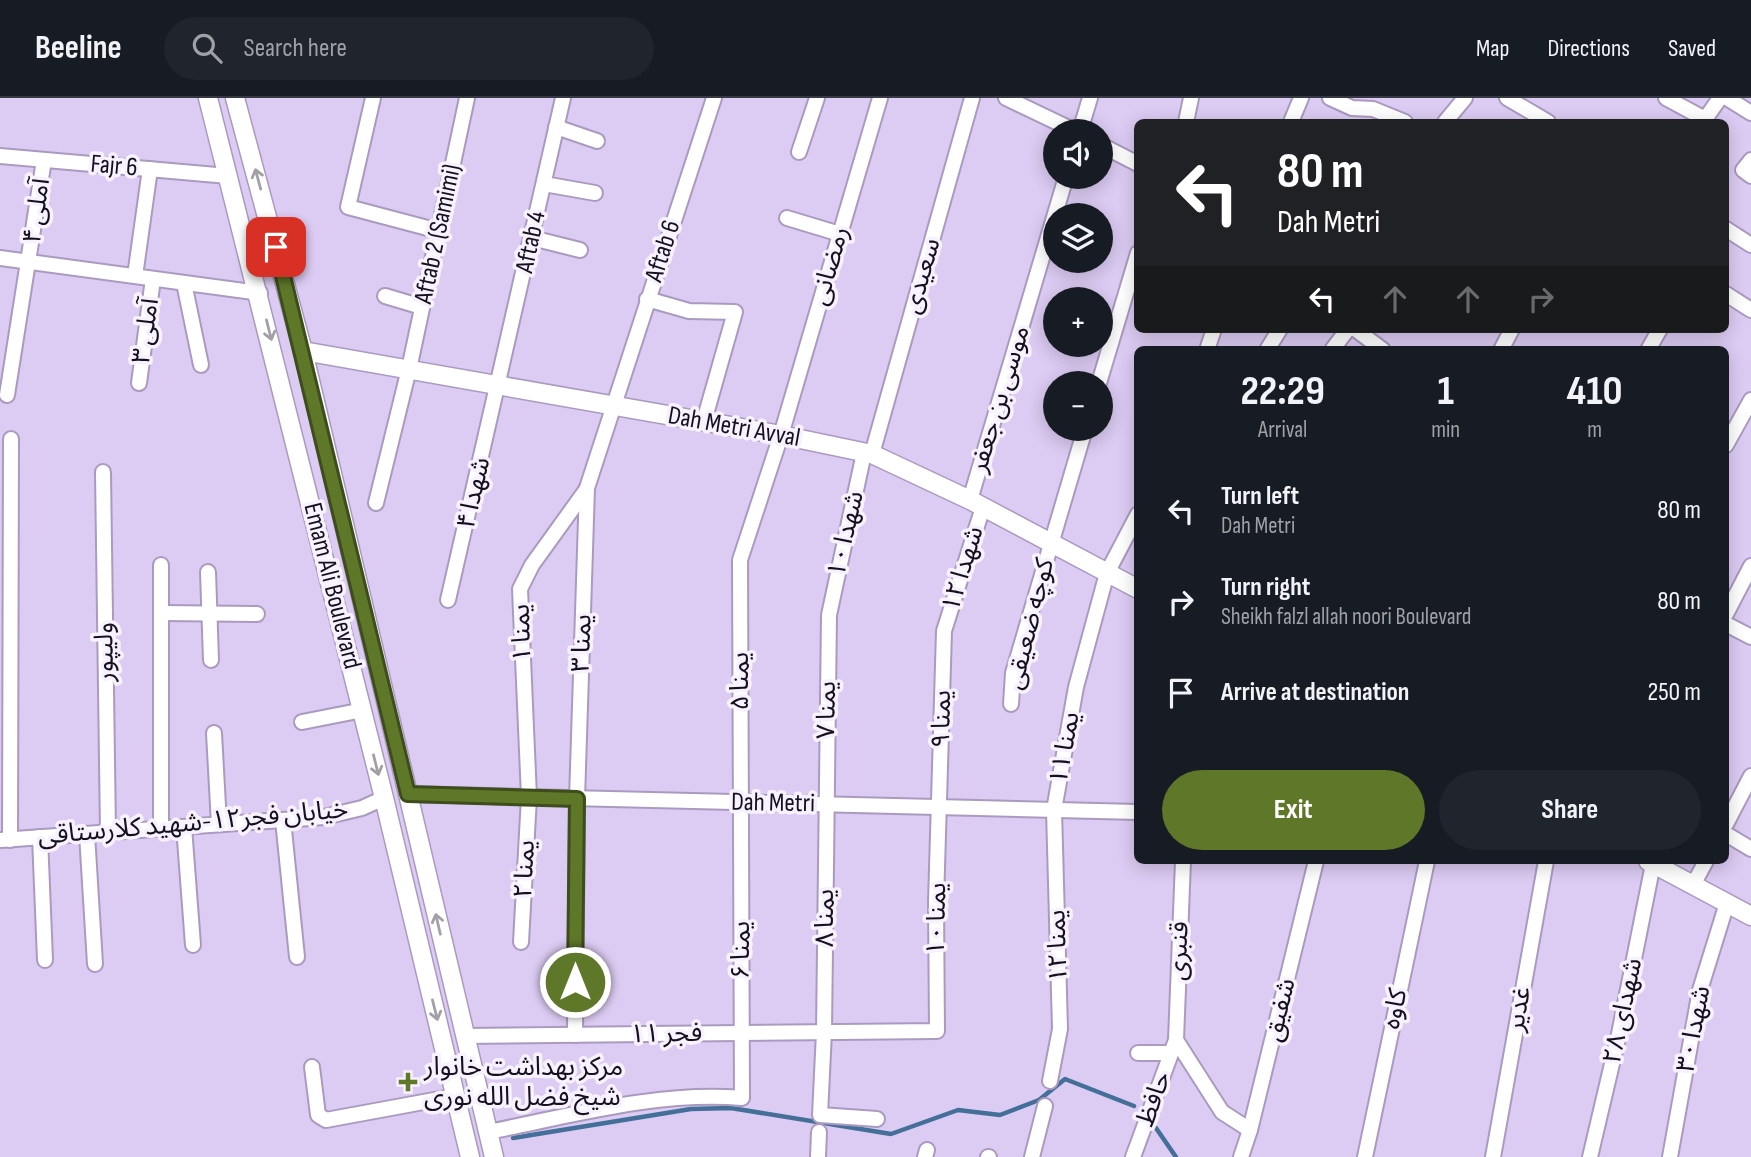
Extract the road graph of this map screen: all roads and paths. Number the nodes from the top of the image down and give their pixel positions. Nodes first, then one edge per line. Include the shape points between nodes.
1 (234, 98) edge
2 (373, 98) edge
3 (467, 98) edge
4 (563, 98) edge
5 (713, 98) edge
6 (817, 98) edge
7 (880, 98) edge
8 (972, 98) edge
9 (1006, 98) edge
10 (1090, 98) edge
11 (1191, 98) edge
12 (1329, 98) edge
13 (1465, 98) edge
14 (1507, 98) edge
15 (1666, 98) edge
16 (1720, 98) edge
17 (1727, 98) edge
18 (1297, 99) edge
19 (209, 100) edge
20 (1751, 113) edge
21 (1051, 119) edge
22 (1082, 119) edge
23 (1187, 119) edge
24 (1292, 119) edge
25 (1398, 119) edge
26 (1448, 119) edge
27 (1543, 119) edge
28 (1701, 119) edge
29 (1705, 119) edge
30 (556, 127) junction
31 (597, 141) dead end
32 (249, 143) junction
33 (221, 150) junction
34 (1113, 151) edge
35 (799, 152) dead end
36 (0, 156) edge
37 (44, 160) junction
38 (1751, 160) edge
39 (1134, 162) edge
40 (150, 169) junction
41 (228, 176) junction
42 (1751, 176) edge
43 (544, 184) junction
44 (1063, 189) edge
45 (595, 193) dead end
46 (787, 218) dead end
47 (439, 231) junction
48 (1729, 231) edge
49 (840, 234) junction
50 (532, 238) junction
51 (1751, 245) edge
52 (580, 250) dead end
53 (0, 258) edge
54 (29, 262) junction
55 (1134, 266) edge
56 (135, 276) junction
57 (153, 279) junction
58 (184, 283) junction
59 (260, 293) junction
60 (385, 296) dead end
61 (1729, 296) edge
62 (647, 299) junction
63 (422, 307) junction
64 (1751, 310) edge
65 (1360, 333) edge
66 (1377, 346) edge
67 (303, 351) junction
68 (201, 365) dead end
69 (409, 369) junction
70 (1103, 371) edge
71 (138, 383) dead end
72 (499, 385) junction
73 (7, 395) dead end
74 (1751, 402) edge
75 (612, 405) junction
76 (704, 421) junction
77 (781, 435) junction
78 (11, 439) dead end
79 (1729, 440) edge
80 (1081, 441) edge
81 (868, 454) junction
82 (103, 472) dead end
83 (587, 488) junction
84 (376, 503) dead end
85 (976, 503) junction
86 (1134, 522) edge
87 (1050, 543) junction
88 (740, 560) joint
89 (161, 565) dead end
90 (1751, 566) edge
91 (208, 572) dead end
92 (1107, 573) junction
93 (1134, 587) edge
94 (335, 597) junction
95 (448, 600) dead end
96 (1729, 608) edge
97 (162, 613) junction
98 (209, 613) junction
99 (257, 614) dead end
100 (828, 615) joint
101 (1729, 626) edge
102 (944, 631) joint
103 (1751, 637) edge
104 (371, 639) junction
105 (211, 660) dead end
106 (356, 682) junction
107 (1012, 705) dead end
108 (363, 710) junction
109 (302, 722) dead end
110 (214, 733) dead end
111 (395, 740) junction
112 (1751, 776) edge
113 (408, 794) junction
114 (529, 797) junction
115 (384, 798) junction
116 (577, 799) junction
117 (740, 802) junction
118 (825, 804) junction
119 (940, 807) junction
120 (1054, 810) junction
121 (1134, 812) edge
122 (1729, 818) edge
123 (283, 820) junction
124 (219, 824) junction
125 (184, 827) junction
126 (161, 829) junction
127 (107, 833) junction
128 (87, 834) junction
129 (1729, 836) edge
130 (40, 838) junction
131 (5, 840) edge
132 (1751, 849) edge
133 (1183, 864) edge
134 (1315, 864) edge
135 (1426, 864) edge
136 (1545, 864) edge
137 (1651, 864) edge
138 (1655, 864) edge
139 (1704, 864) edge
140 (1693, 885) junction
141 (1727, 903) junction
142 (1751, 916) edge
143 (521, 942) dead end
144 (193, 945) dead end
145 (445, 956) junction
146 (298, 957) dead end
147 (45, 960) dead end
148 (423, 963) junction
149 (95, 964) dead end
150 (937, 1031) joint
151 (824, 1032) junction
152 (741, 1033) junction
153 (575, 1035) junction
154 (465, 1036) junction
155 (1173, 1047) junction
156 (1138, 1053) dead end
157 (312, 1067) dead end
158 (1050, 1081) dead end
159 (456, 1096) junction
160 (1045, 1106) dead end
161 (877, 1119) dead end
162 (1250, 1130) junction
163 (488, 1132) junction
164 (819, 1132) dead end
165 (470, 1157) edge
166 (494, 1157) edge
167 (818, 1157) edge
168 (1032, 1157) edge
169 (1133, 1157) edge
170 (1241, 1157) edge
171 (1365, 1157) edge
172 (1493, 1157) edge
173 (1590, 1157) edge
174 (1670, 1157) edge

1 - 19 main road via 224,105
1 - 32 main road
2 - 47 street via 348,207
3 - 47 street, Aftab 2 (Samimi)
4 - 30 street, Aftab 4
5 - 62 street, Aftab 6
6 - 35 street
7 - 49 street, رمضانی
8 - 81 street, سعیدی
9 - 21 street
10 - 22 street
11 - 23 street
12 - 25 street
13 - 26 street
14 - 27 street
15 - 28 street
16 - 29 street
17 - 20 street
18 - 24 street
19 - 33 main road, Emam Ali Boulevard
30 - 31 street
30 - 43 street, Aftab 4
32 - 33 main road via 232,139
67 -> 32 main road
33 - 41 main road, Emam Ali Boulevard
34 - 39 street
36 - 37 street, Fajr 6
37 - 40 street, Fajr 6
37 - 54 street, آملی ۴
38 - 42 street via 1743,170
40 - 41 street, Fajr 6
40 - 56 street
41 - 59 main road, Emam Ali Boulevard
43 - 45 street
43 - 50 street, Aftab 4
44 - 85 street, موسی بن جعفر
46 - 49 street
47 - 63 street, Aftab 2 (Samimi)
48 - 51 street
49 - 77 street, رمضانی
50 - 52 street
50 - 72 street, Aftab 4
53 - 54 street
54 - 56 street
54 - 73 street, آملی ۴
55 - 70 street
56 - 57 street
57 - 58 street
57 - 71 street, آملی ۳
58 - 59 street
58 - 68 street
59 -> 94 main road, Emam Ali Boulevard
60 - 63 street
61 - 64 street
62 - 75 street, Aftab 6
62 - 76 street via 690,311 735,312
63 - 69 street, Aftab 2 (Samimi)
65 - 66 street
67 - 69 main road, Dah Metri Avval
67 - 104 main road
69 - 72 main road, Dah Metri Avval
69 - 84 street, Aftab 2 (Samimi)
72 - 75 main road, Dah Metri Avval
72 - 95 street, شهدا ۴
74 - 79 street
75 - 76 main road, Dah Metri Avval
75 - 83 street, Aftab 6
76 - 77 main road, Dah Metri Avval
77 - 81 main road, Dah Metri Avval
77 - 88 street, رمضانی
78 - 131 street
80 - 87 street, کوچه ضعیقی
81 - 85 main road, Dah Metri Avval
81 - 100 street, شهدا ۱۰
82 - 127 street, ولیپور
83 - 114 street, یمنا ۱ via 520,589
83 - 116 street, یمنا ۳
85 - 87 main road, Dah Metri Avval
85 - 102 street, شهدا ۱۲
86 - 92 street, یمنا ۱۱
87 - 92 main road, Dah Metri Avval
87 - 107 street, کوچه ضعیقی via 1013,673
88 - 117 street, یمنا ۵
89 - 97 street
90 - 96 street
91 - 98 street
92 - 93 main road, Dah Metri Avval
92 - 120 street, یمنا ۱۱ via 1076,687
94 - 104 main road via 346,611 354,649 359,654 366,652
94 - 106 main road, Emam Ali Boulevard
97 - 98 street
97 - 126 street
98 - 99 street
98 - 105 street
100 - 118 street, یمنا ۷
101 - 103 street
102 - 119 street, یمنا ۹
104 - 111 main road
106 - 108 main road, Emam Ali Boulevard
106 - 111 main road via 358,674 367,674 380,724
108 - 109 street
108 -> 115 main road, Emam Ali Boulevard
110 - 124 street
111 - 113 main road
112 - 122 street
113 - 114 street, Dah Metri
145 -> 113 main road
114 - 116 street, Dah Metri
114 - 143 street, یمنا ۲
115 - 123 street, خيابان فجر۱۲-شهيد كلارستاقی via 344,813
115 - 148 main road, Emam Ali Boulevard
116 - 117 street, Dah Metri
116 - 153 street, یمنا ۳
117 - 118 street, Dah Metri
117 - 152 street, یمنا ۶
118 - 119 street, Dah Metri
118 - 151 street, یمنا ۸
119 - 120 street, Dah Metri
119 - 150 street, یمنا ۱۰
120 - 121 street, Dah Metri
120 - 158 street, یمنا ۱۲ via 1060,1029
123 - 124 street, خيابان فجر۱۲-شهيد كلارستاقی
123 - 146 street
124 - 125 street, خيابان فجر۱۲-شهيد كلارستاقی
125 - 126 street, خيابان فجر۱۲-شهيد كلارستاقی
125 - 144 street
126 - 127 street, خيابان فجر۱۲-شهيد كلارستاقی
127 - 128 street, خيابان فجر۱۲-شهيد كلارستاقی
128 - 130 street, خيابان فجر۱۲-شهيد كلارستاقی
128 - 149 street
129 - 132 street
130 - 131 street, خيابان فجر۱۲-شهيد كلارستاقی
130 - 147 street
133 - 155 street, قنبری
134 - 162 street, شفیق
135 - 171 street, کاوه
136 - 172 street, غدیر
137 - 173 street, شهدای ۲۸
138 - 140 main road
139 - 140 street
140 - 141 main road
141 - 142 main road
141 - 174 street, شهدا ۳۰ via 1700,990
145 - 148 main road
145 - 154 main road
148 -> 159 main road, Emam Ali Boulevard
150 - 151 street, فجر ۱۱
151 - 152 street, فجر ۱۱
151 - 161 street, یمنا ۸ via 820,1115
152 - 153 street, فجر ۱۱
152 - 163 street, یمنا ۶ via 742,1098 708,1095 616,1106
153 - 154 street, فجر ۱۱
154 - 163 main road
155 - 156 street
155 - 162 street via 1222,1112
155 - 169 street, حافظ
157 - 159 street via 318,1115 326,1120
159 - 165 main road, Emam Ali Boulevard
160 - 168 street
162 - 170 street, شفیق
163 - 166 main road
164 - 167 street

